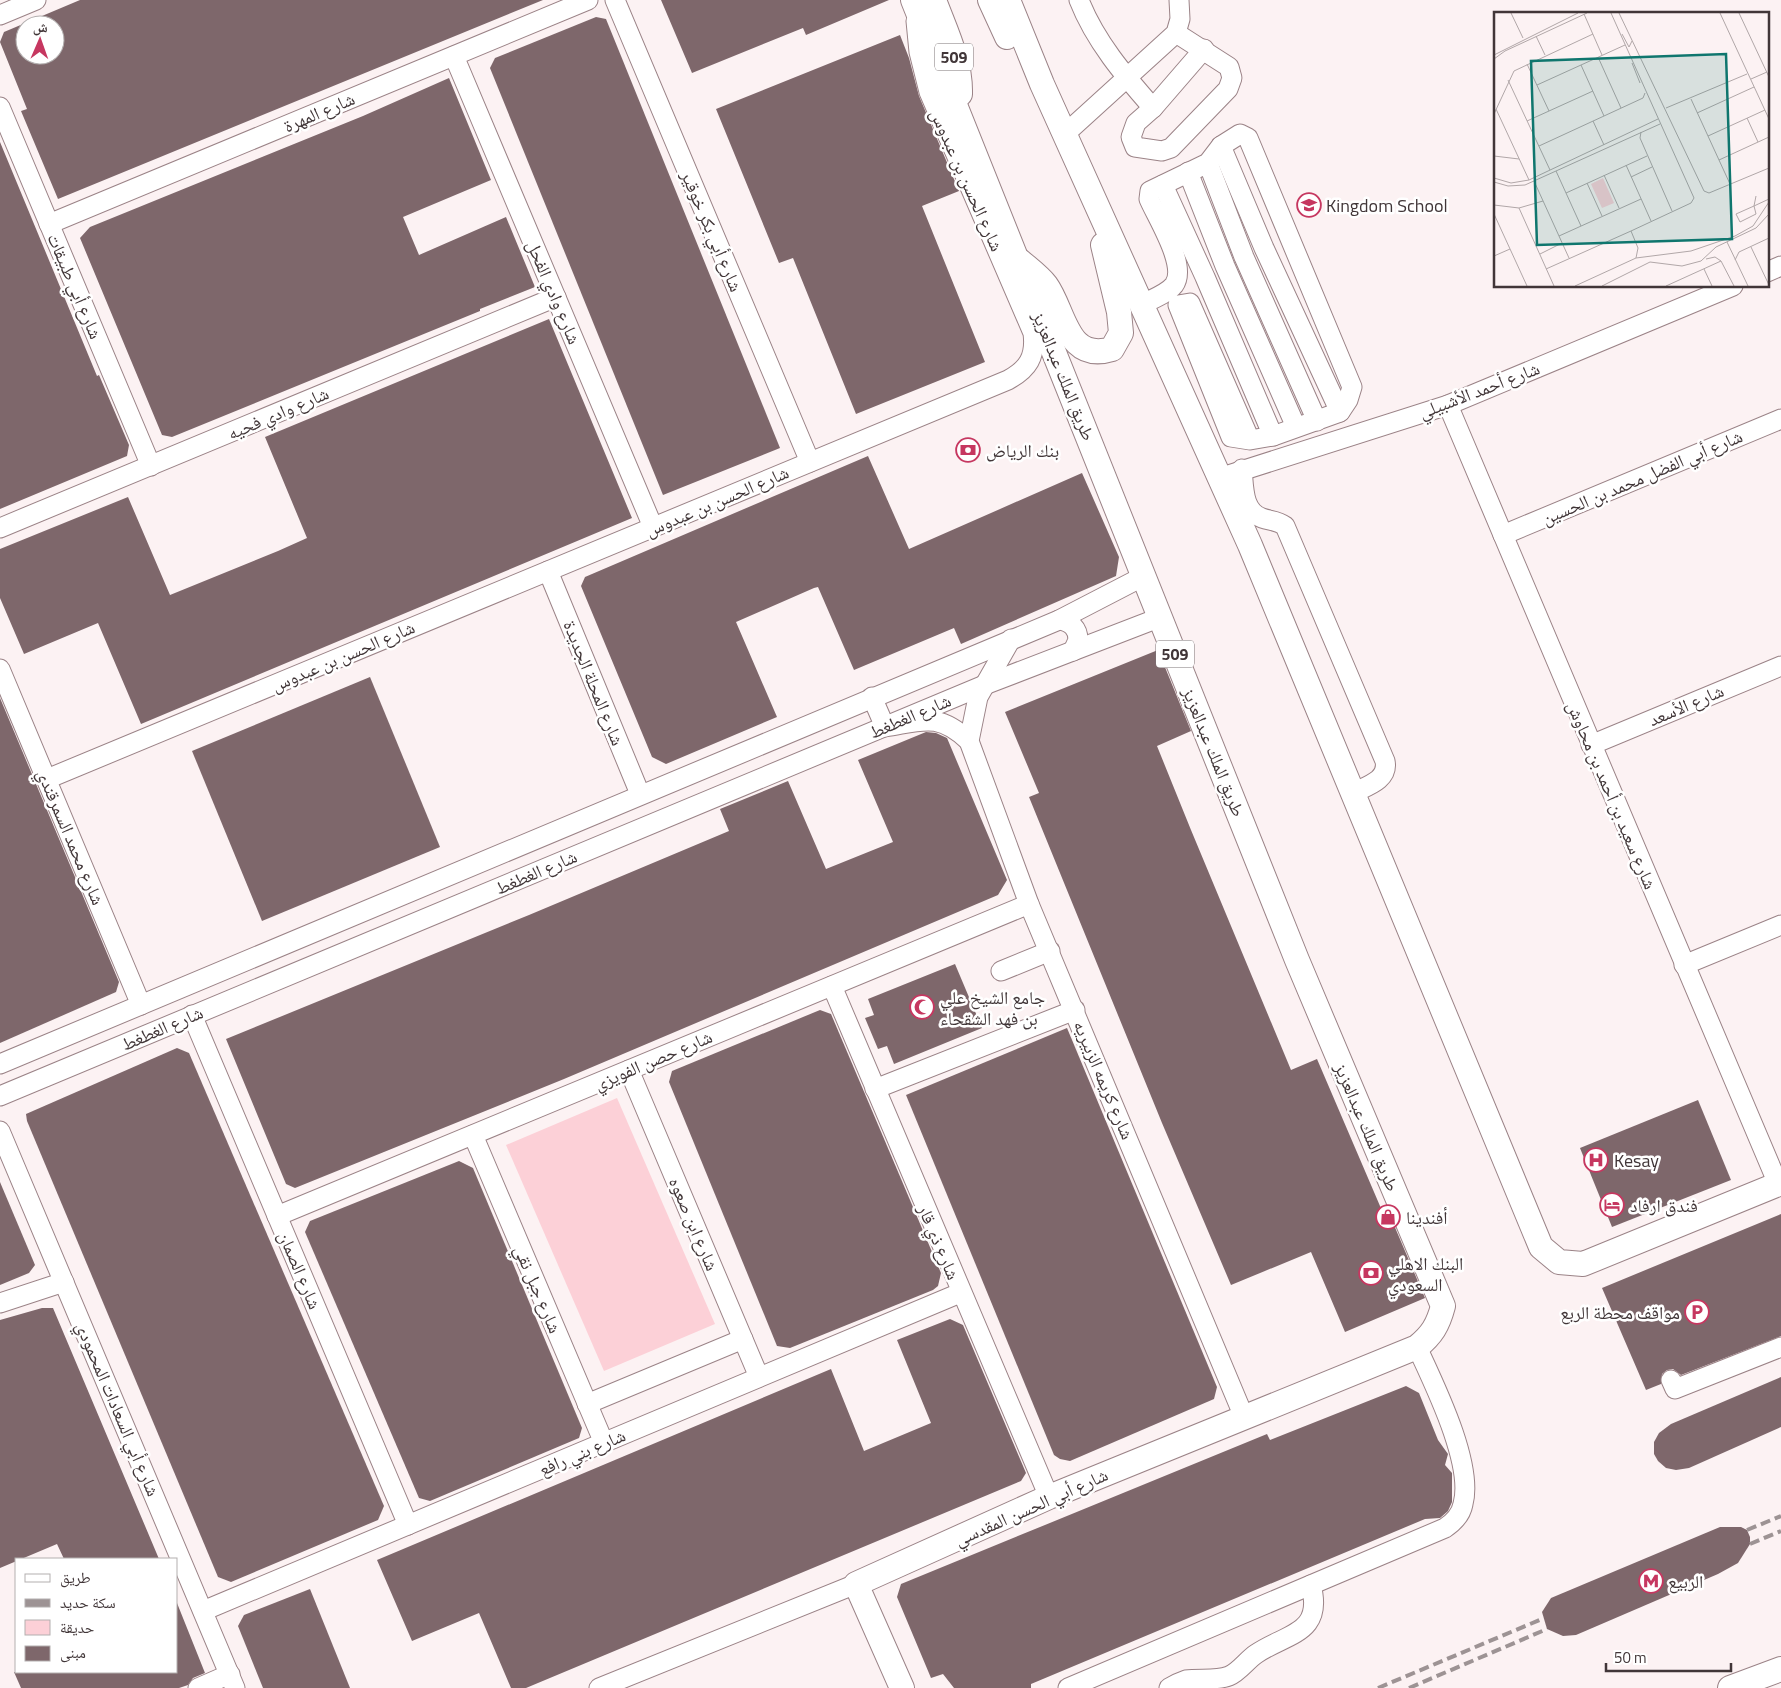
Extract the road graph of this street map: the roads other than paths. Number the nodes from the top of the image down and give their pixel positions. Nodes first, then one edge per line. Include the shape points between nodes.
1 (36, 0) edge
2 (588, 0) edge
3 (615, 0) edge
4 (990, 0) edge
5 (1008, 0) edge
6 (1078, 0) edge
7 (1179, 0) edge
8 (920, 1) edge
9 (0, 15) edge
10 (1176, 33) junction
11 (1204, 49) junction
12 (454, 56) junction
13 (1126, 78) junction
14 (1042, 84) junction
15 (0, 107) edge
16 (1153, 108) junction
17 (1066, 133) junction
18 (1221, 146) junction
19 (1208, 163) junction
20 (1188, 172) junction
21 (1163, 185) junction
22 (1099, 210) junction
23 (49, 224) junction
24 (1290, 236) junction
25 (1264, 248) junction
26 (1015, 256) junction
27 (1244, 256) junction
28 (1225, 266) junction
29 (1781, 266) edge
30 (1768, 272) edge
31 (1205, 277) junction
32 (1173, 286) junction
33 (1728, 288) edge
34 (556, 297) junction
35 (1141, 306) junction
36 (1448, 405) junction
37 (1340, 412) junction
38 (1781, 419) edge
39 (1317, 421) junction
40 (1296, 427) junction
41 (1273, 436) junction
42 (1250, 440) junction
43 (810, 462) junction
44 (151, 466) junction
45 (1242, 469) junction
46 (1219, 478) junction
47 (653, 527) junction
48 (0, 528) edge
49 (1503, 535) junction
50 (548, 571) junction
51 (1144, 576) junction
52 (1160, 617) junction
53 (1059, 620) junction
54 (1011, 639) junction
55 (1073, 651) junction
56 (1781, 666) edge
57 (0, 668) edge
58 (982, 686) junction
59 (872, 697) junction
60 (885, 727) junction
61 (969, 741) junction
62 (1591, 745) junction
63 (47, 779) junction
64 (1353, 793) junction
65 (640, 794) junction
66 (1029, 904) junction
67 (1781, 925) edge
68 (1050, 951) junction
69 (1684, 966) junction
70 (1001, 970) dead end
71 (832, 986) junction
72 (141, 1004) junction
73 (1075, 1010) junction
74 (192, 1015) junction
75 (87, 1027) junction
76 (100, 1054) junction
77 (0, 1064) edge
78 (629, 1070) junction
79 (875, 1089) junction
80 (0, 1096) edge
81 (0, 1131) edge
82 (473, 1135) junction
83 (1779, 1184) edge
84 (277, 1216) junction
85 (64, 1282) junction
86 (960, 1293) junction
87 (0, 1303) edge
88 (1443, 1306) joint
89 (743, 1339) junction
90 (1417, 1347) junction
91 (1781, 1347) edge
92 (759, 1377) junction
93 (1671, 1380) dead end
94 (587, 1404) junction
95 (1244, 1417) junction
96 (604, 1443) junction
97 (1049, 1498) junction
98 (408, 1525) junction
99 (856, 1584) junction
100 (1311, 1585) junction
101 (203, 1611) junction
102 (1781, 1669) edge
103 (233, 1681) edge
104 (1228, 1682) edge
105 (198, 1688) edge
106 (599, 1688) edge
107 (902, 1688) edge
108 (1068, 1688) edge
109 (1169, 1688) edge
110 (1730, 1688) edge

1 - 9 street
2 - 12 street, شارع المهرة
3 - 43 street, شارع أبي بكر خوقير
4 - 14 main road via 1015,53
5 - 14 main road
6 - 13 street via 1088,23
7 - 10 street via 1180,19
8 - 26 main road, طريق الملك عبدالعزيز / 509 via 952,46 960,81 959,116
8 - 43 street, شارع الحسن بن عبدوس via 919,52 929,92 1033,333 1031,358 1022,372 1008,380
10 - 11 street
10 - 13 street
11 - 16 street
11 - 16 street via 1229,67 1232,78 1228,89 1170,148 1162,151 1135,147 1131,137 1136,123
12 - 23 street, شارع المهرة
12 - 34 street, شارع وادي الفحل
13 - 16 street
13 - 17 street
14 - 17 main road
15 - 23 street, شارع أبي طبيقات
17 - 22 main road
18 - 19 street
18 - 24 street via 1240,134 1248,138
18 - 25 street
19 - 20 street
19 - 27 street
20 - 21 street
20 - 28 street
21 - 31 street
21 - 32 street via 1150,192 1149,199 1178,261 1177,279
22 - 26 main road via 1121,333 1112,349 1098,354 1082,349 1065,326 1046,285
22 - 35 main road
23 - 44 street, شارع أبي طبيقات
24 - 25 street
24 - 37 street via 1352,387
25 - 27 street
25 - 37 street
26 - 51 main road, طريق الملك عبدالعزيز / 509
27 - 28 street
27 - 39 street
28 - 31 street
28 - 40 street
29 - 30 street
31 - 32 street
31 - 41 street
32 - 35 street
33 - 36 street, شارع أحمد الأشبيلي
34 - 44 street, شارع وادي فحيه
34 - 47 street, شارع وادي الفحل
35 - 46 main road
36 - 45 street, شارع أحمد الأشبيلي
36 - 49 street, شارع سعيد بن أحمد بن محاوش
37 - 39 street
38 - 49 street, شارع أبي الفضل محمد بن الحسين
39 - 40 street
40 - 41 street
41 - 42 street
42 - 42 street via 1231,437 1178,305 1190,303
43 - 47 street, شارع الحسن بن عبدوس
44 - 48 street, شارع وادي فحيه
45 - 46 street, شارع أحمد الأشبيلي
45 - 64 street via 1248,506 1263,519 1285,526 1385,760 1386,771 1381,778
46 - 64 main road
47 - 50 street, شارع الحسن بن عبدوس
49 - 62 street, شارع سعيد بن أحمد بن محاوش
50 - 63 street, شارع الحسن بن عبدوس
50 - 65 street, شارع المحلة الجديدة
51 - 52 main road, طريق الملك عبدالعزيز / 509
51 - 53 street, شارع الغطغط
52 - 55 street, شارع الغطغط
52 - 88 main road, طريق الملك عبدالعزيز / 509 via 1297,960
53 - 54 street, شارع الغطغط
53 - 55 street via 1076,629 1078,640
54 - 58 street, شارع كريمه الزبيريه
54 - 59 street, شارع الغطغط
55 - 58 street, شارع الغطغط
56 - 62 street, شارع الأسعد
57 - 63 street, شارع محمد السمرقندي
58 - 60 street, شارع الغطغط
58 - 61 street, شارع كريمه الزبيريه
59 - 60 street
59 - 65 street, شارع الغطغط
60 - 61 street via 931,720 947,724
60 - 74 street, شارع الغطغط
61 - 66 street, شارع كريمه الزبيريه
62 - 69 street, شارع سعيد بن أحمد بن محاوش
63 - 72 street, شارع محمد السمرقندي
64 - 83 main road via 1541,1247 1559,1262 1583,1264
65 - 72 street, شارع الغطغط
66 - 68 street, شارع كريمه الزبيريه
66 - 71 street, شارع حصن الفويزي
67 - 69 street
68 - 70 street
68 - 73 street, شارع كريمه الزبيريه
69 - 83 street, شارع سعيد بن أحمد بن محاوش
71 - 78 street, شارع حصن الفويزي
71 - 79 street, شارع ذي قار
72 - 75 street, شارع الغطغط
73 - 79 street
73 - 95 street, شارع كريمه الزبيريه
74 - 76 street, شارع الغطغط
74 - 84 street, شارع الصمان
75 - 76 street
75 - 77 street, شارع الغطغط
76 - 80 street, شارع الغطغط
78 - 82 street, شارع حصن الفويزي
78 - 89 street, شارع ابن صعوه
79 - 86 street, شارع ذي قار
81 - 85 street, شارع أبي السعادات المحمودي
82 - 84 street, شارع حصن الفويزي
82 - 94 street, شارع جبل نقي
84 - 98 street, شارع الصمان
85 - 87 street
85 - 101 street, شارع أبي السعادات المحمودي
86 - 92 street, شارع بني رافع
86 - 97 street, شارع ذي قار
88 - 90 main road, شارع أبي الحسن المقدسي via 1431,1336
89 - 92 street, شارع ابن صعوه
89 - 94 street
90 - 95 main road, شارع أبي الحسن المقدسي
90 - 100 street via 1452,1430 1465,1474 1461,1511 1445,1528
91 - 93 street via 1675,1390
92 - 96 street, شارع بني رافع
94 - 96 street, شارع جبل نقي
95 - 97 main road, شارع أبي الحسن المقدسي
96 - 98 street, شارع بني رافع
97 - 99 main road, شارع أبي الحسن المقدسي
98 - 101 street, شارع بني رافع
99 - 106 street, شارع أبي الحسن المقدسي
99 - 107 main road
100 - 104 street via 1314,1604 1310,1622 1256,1654
100 - 108 street
101 - 103 street, شارع أبي السعادات المحمودي
102 - 110 main road
103 - 105 street
104 - 109 street via 1185,1681

